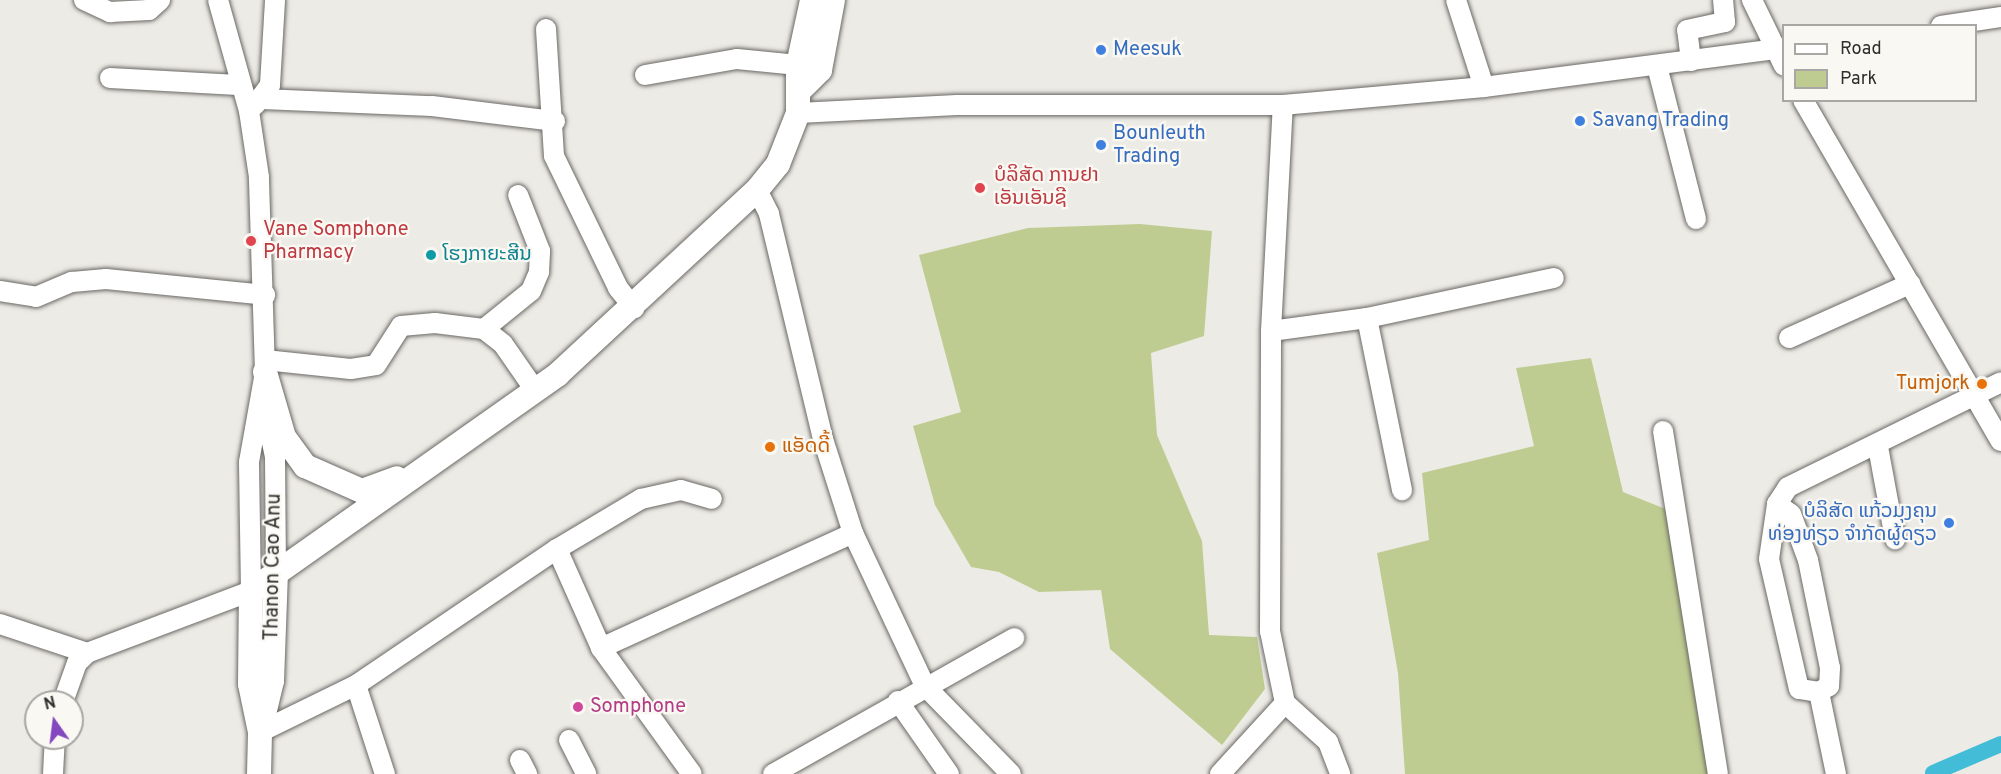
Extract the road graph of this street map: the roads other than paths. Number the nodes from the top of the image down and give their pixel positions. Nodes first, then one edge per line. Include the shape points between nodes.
1 (84, 0) edge
2 (160, 0) edge
3 (218, 0) edge
4 (275, 0) edge
5 (812, 0) edge
6 (833, 0) edge
7 (1456, 0) edge
8 (1723, 0) edge
9 (1752, 0) edge
10 (2001, 17) edge
11 (1954, 24) edge
12 (546, 29) dead end
13 (1780, 55) edge
14 (1691, 61) junction
15 (798, 64) junction
16 (1657, 66) junction
17 (645, 75) dead end
18 (110, 78) dead end
19 (238, 85) junction
20 (1484, 87) junction
21 (801, 89) junction
22 (1804, 102) edge
23 (255, 105) junction
24 (1283, 105) junction
25 (798, 113) junction
26 (555, 121) junction
27 (757, 190) junction
28 (518, 195) dead end
29 (1696, 219) dead end
30 (1554, 278) dead end
31 (1910, 284) junction
32 (0, 291) edge
33 (265, 295) junction
34 (634, 308) junction
35 (1367, 318) junction
36 (484, 329) junction
37 (1271, 331) junction
38 (1789, 338) dead end
39 (265, 366) junction
40 (2001, 382) edge
41 (536, 390) junction
42 (1975, 395) junction
43 (263, 401) junction
44 (1663, 431) dead end
45 (2001, 441) edge
46 (1878, 447) junction
47 (448, 453) junction
48 (1402, 490) dead end
49 (712, 499) dead end
50 (1777, 504) junction
51 (853, 533) junction
52 (1895, 539) dead end
53 (557, 549) junction
54 (276, 574) junction
55 (250, 591) junction
56 (0, 624) edge
57 (1014, 638) dead end
58 (601, 648) junction
59 (87, 652) junction
60 (356, 685) junction
61 (925, 686) junction
62 (67, 690) edge
63 (1819, 692) junction
64 (898, 701) junction
65 (1285, 703) junction
66 (260, 732) junction
67 (569, 740) dead end
68 (54, 750) edge
69 (53, 774) edge
70 (259, 774) edge
71 (385, 774) edge
72 (586, 774) edge
73 (692, 774) edge
74 (773, 774) edge
75 (949, 774) edge
76 (1011, 774) edge
77 (1220, 774) edge
78 (1340, 774) edge
79 (1718, 774) edge
80 (1836, 774) edge

1 - 2 street via 110,12 149,10
3 - 19 street, Thanon Cao Anu
4 - 23 street via 270,85
5 - 15 main road
6 - 21 main road via 820,70
7 - 20 street
8 - 14 street via 1725,22 1687,30
9 - 13 street
10 - 11 street
12 - 26 street
13 - 14 street
14 - 16 street
15 - 17 street via 737,59
15 - 21 main road
16 - 20 street
16 - 29 street
18 - 19 street
19 - 23 street, Thanon Cao Anu
20 - 24 street
21 - 25 main road
22 - 31 street
23 - 26 street via 432,106
23 - 33 street, Thanon Cao Anu
24 - 25 street via 957,105
24 - 37 street
25 - 27 main road via 778,164
26 - 34 street via 554,156 618,288
27 - 34 main road
27 - 51 street via 769,214 823,439
28 - 36 street via 540,251 539,272 531,291
30 - 35 street
31 - 38 street
31 - 42 street
32 - 33 street via 36,297 72,282 105,279
33 - 39 street, Thanon Cao Anu
34 - 41 main road
35 - 37 street
35 - 48 street
36 - 39 street via 435,323 400,326 376,365 351,369
36 - 41 street via 503,344
37 - 65 street via 1270,631
39 - 43 street, Thanon Cao Anu
39 - 47 main road via 284,437 305,466 327,480 362,491
40 - 42 street
41 - 47 main road
42 - 45 street
42 - 46 street
43 - 54 street, Thanon Cao Anu via 275,457
43 - 55 street, Thanon Cao Anu via 249,462
44 - 79 street
46 - 50 street via 1788,487
46 - 52 street
47 - 54 main road
49 - 53 street via 681,490 641,499
50 - 63 street via 1791,514 1810,571 1830,668 1830,686
50 - 63 street via 1769,559 1799,688
51 - 58 street
51 - 61 street
53 - 58 street
53 - 60 street
54 - 55 main road
54 - 66 main road, Thanon Cao Anu via 272,681
55 - 59 street
55 - 66 main road, Thanon Cao Anu via 250,684
56 - 59 street
57 - 61 street
58 - 73 street
59 - 62 street via 77,663
60 - 66 street
60 - 71 street
61 - 64 street
61 - 76 street
63 - 80 street
64 - 74 street
64 - 75 street
65 - 77 street
65 - 78 street via 1328,742
66 - 70 main road, Thanon Cao Anu
67 - 72 street
68 - 69 street

